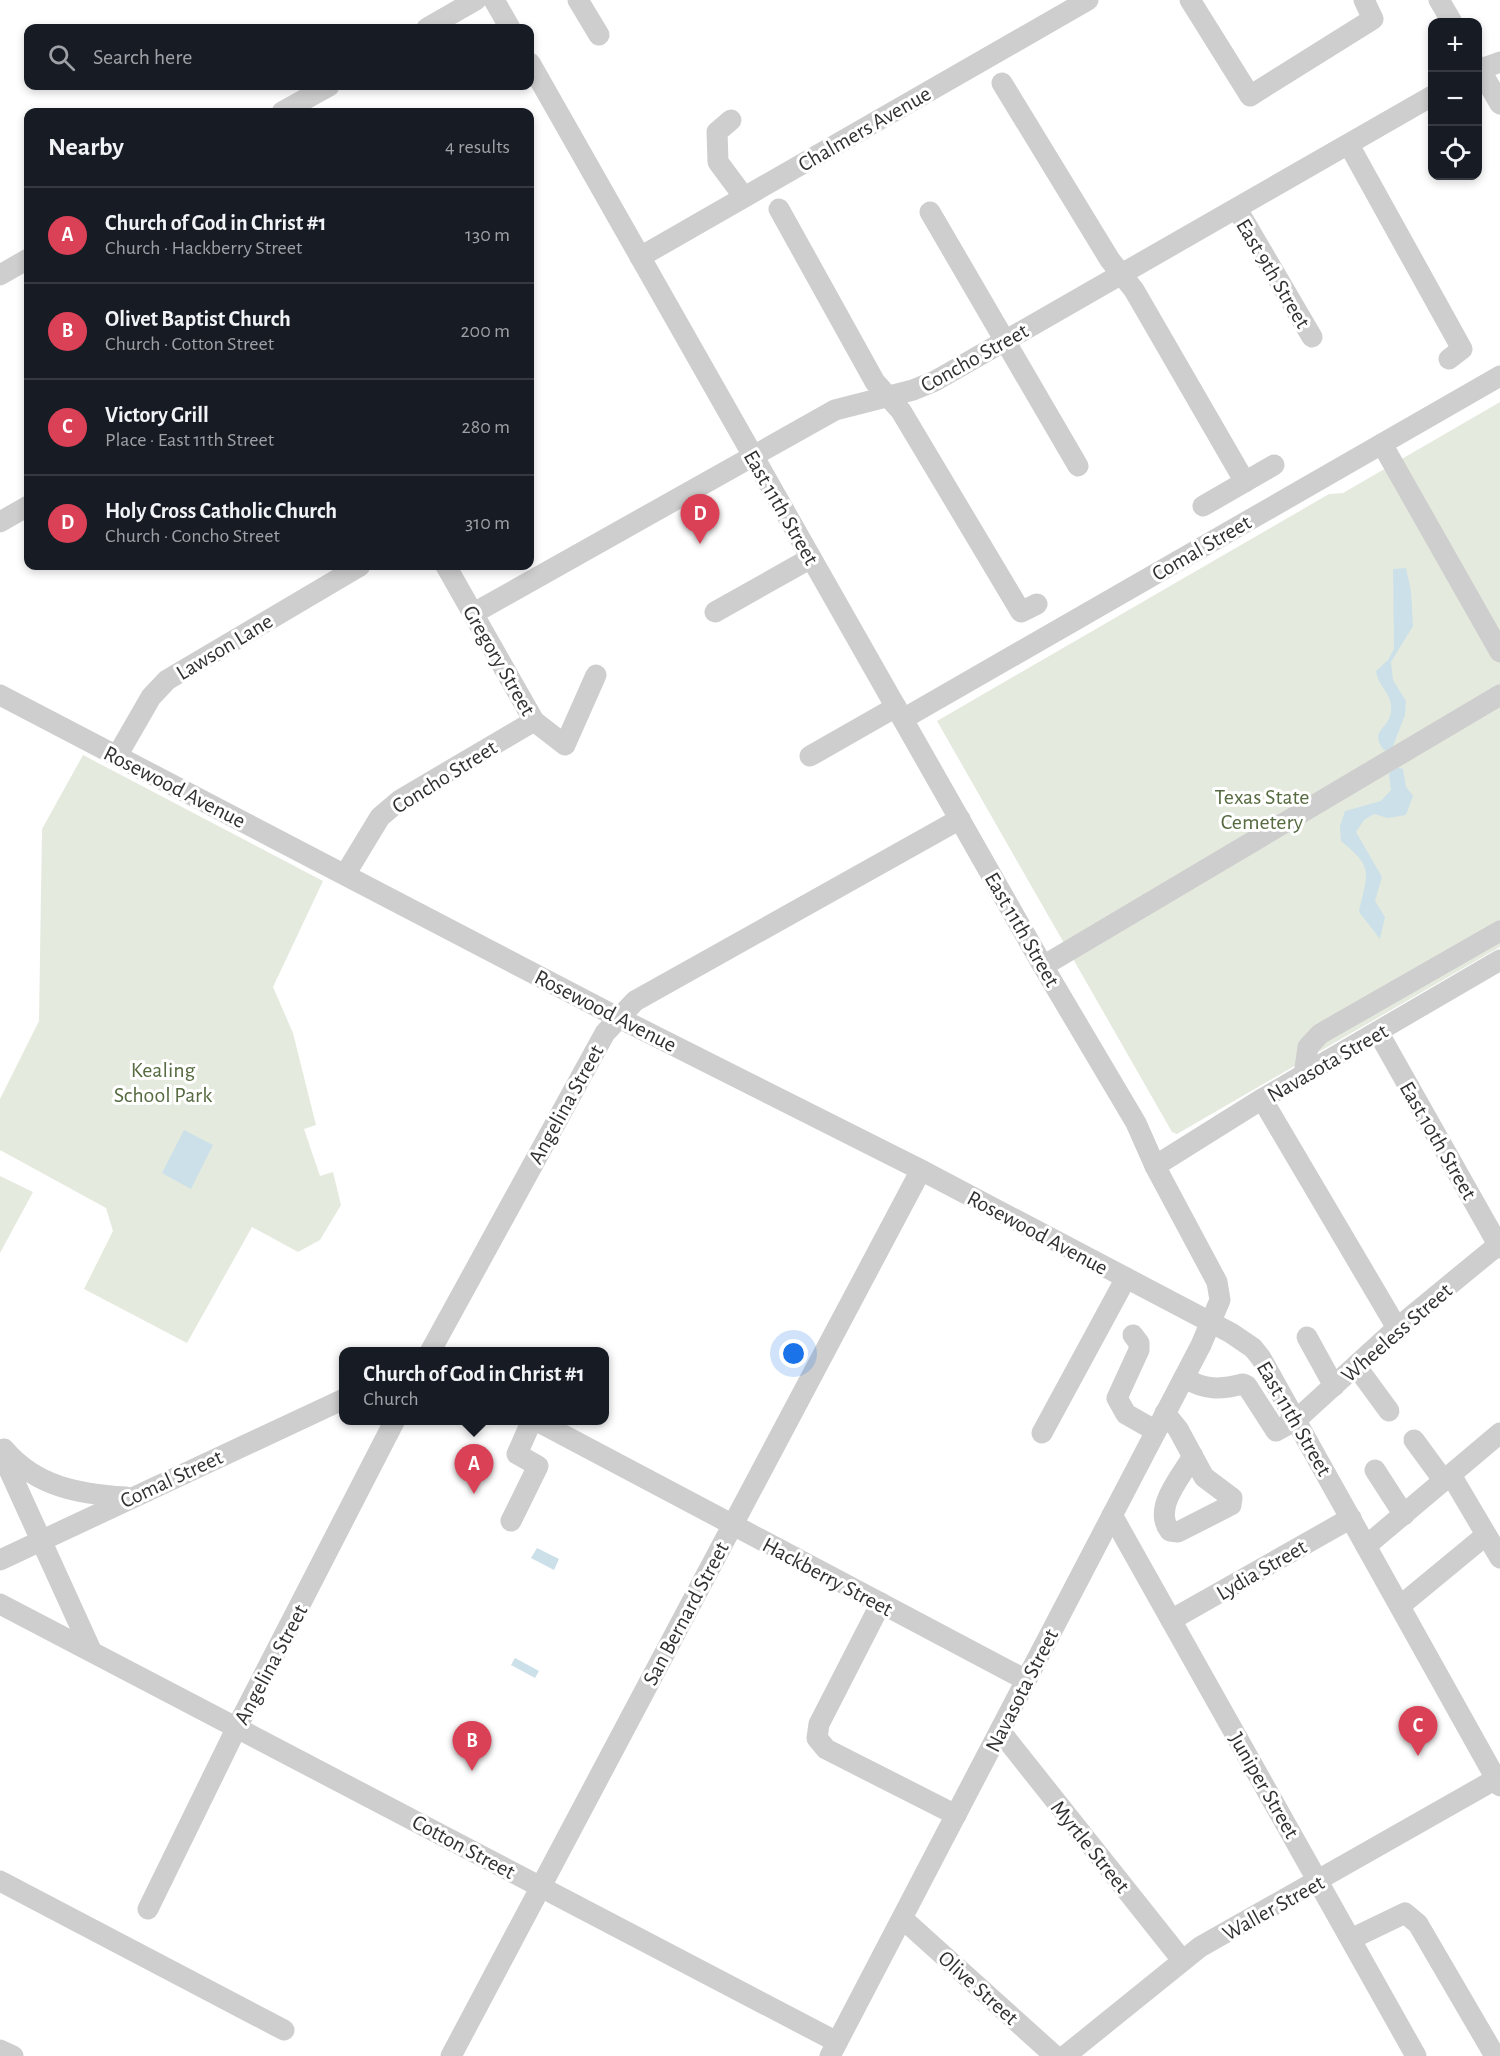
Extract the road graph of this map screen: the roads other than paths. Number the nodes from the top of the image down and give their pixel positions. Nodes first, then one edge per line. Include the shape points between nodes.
1 (476, 0) edge
2 (578, 0) edge
3 (1088, 0) edge
4 (1190, 0) edge
5 (1364, 0) edge
6 (1439, 0) edge
7 (500, 2) edge
8 (1450, 18) edge
9 (434, 24) edge
10 (508, 24) edge
11 (599, 35) dead end
12 (1500, 62) edge
13 (1482, 68) edge
14 (534, 70) edge
15 (1480, 72) edge
16 (1002, 83) dead end
17 (322, 90) edge
18 (1428, 98) edge
19 (1500, 104) edge
20 (289, 108) edge
21 (731, 120) dead end
22 (1349, 145) junction
23 (744, 197) junction
24 (1236, 208) junction
25 (779, 209) dead end
26 (930, 212) dead end
27 (640, 257) junction
28 (24, 260) edge
29 (1122, 273) junction
30 (0, 275) edge
31 (1312, 337) dead end
32 (1005, 341) junction
33 (1449, 359) dead end
34 (1500, 376) edge
35 (888, 398) junction
36 (1382, 444) junction
37 (753, 454) junction
38 (1274, 465) dead end
39 (1078, 466) dead end
40 (1245, 482) junction
41 (1203, 506) dead end
42 (24, 508) edge
43 (0, 522) edge
44 (811, 558) junction
45 (353, 570) edge
46 (448, 570) edge
47 (1036, 604) dead end
48 (715, 612) dead end
49 (474, 613) junction
50 (1500, 652) edge
51 (596, 675) dead end
52 (0, 695) edge
53 (1500, 695) edge
54 (900, 713) junction
55 (534, 721) junction
56 (117, 756) junction
57 (810, 756) dead end
58 (960, 819) junction
59 (346, 873) junction
60 (1500, 931) edge
61 (1500, 960) edge
62 (1043, 966) junction
63 (619, 1018) junction
64 (1378, 1032) junction
65 (1304, 1075) junction
66 (1262, 1099) junction
67 (1155, 1166) junction
68 (921, 1170) junction
69 (1499, 1246) edge
70 (1126, 1278) junction
71 (1212, 1324) junction
72 (1397, 1328) junction
73 (1133, 1335) dead end
74 (1306, 1337) dead end
75 (433, 1347) edge
76 (1356, 1366) junction
77 (1184, 1378) junction
78 (1334, 1386) junction
79 (1279, 1390) junction
80 (339, 1401) edge
81 (1258, 1402) junction
82 (1389, 1411) dead end
83 (1296, 1420) junction
84 (1160, 1422) junction
85 (391, 1425) edge
86 (532, 1425) edge
87 (543, 1425) edge
88 (1042, 1433) dead end
89 (1500, 1433) edge
90 (1414, 1440) dead end
91 (0, 1444) edge
92 (0, 1450) edge
93 (1193, 1456) dead end
94 (1375, 1470) dead end
95 (1448, 1478) junction
96 (130, 1497) junction
97 (1112, 1515) junction
98 (1404, 1515) junction
99 (1351, 1518) junction
100 (511, 1521) dead end
101 (732, 1525) junction
102 (1486, 1535) junction
103 (39, 1540) junction
104 (1366, 1546) junction
105 (1500, 1558) edge
106 (0, 1560) edge
107 (0, 1604) edge
108 (881, 1604) junction
109 (1400, 1606) junction
110 (1171, 1620) junction
111 (91, 1650) junction
112 (1026, 1680) junction
113 (237, 1727) junction
114 (1000, 1731) junction
115 (1498, 1782) edge
116 (956, 1815) junction
117 (0, 1881) edge
118 (1320, 1881) junction
119 (540, 1886) junction
120 (148, 1909) dead end
121 (903, 1919) junction
122 (1351, 1939) junction
123 (1182, 1960) junction
124 (284, 2030) dead end
125 (833, 2049) edge
126 (0, 2050) edge
127 (12, 2056) edge
128 (451, 2056) edge
129 (1054, 2056) edge
130 (1065, 2056) edge
131 (1416, 2056) edge
132 (1495, 2056) edge

1 - 9 street
2 - 11 street
3 - 23 street, Chalmers Avenue
4 - 5 street via 1250,96 1373,19
6 - 8 street
7 - 10 street
12 - 13 street
14 - 27 street, East 11th Street
15 - 19 street
16 - 29 street via 1110,260
17 - 20 street
18 - 22 street, Concho Street
21 - 23 street via 717,132 718,162
22 - 24 street, Concho Street
22 - 33 street via 1462,349
23 - 27 street, Chalmers Avenue
24 - 29 street, Concho Street
24 - 31 street, East 9th Street
25 - 35 street via 875,382
26 - 32 street
27 - 37 street, East 11th Street
28 - 30 street
29 - 32 street, Concho Street
29 - 40 street
32 - 35 street, Concho Street via 935,381
32 - 39 street
34 - 36 street, Comal Street
35 - 37 street, Concho Street via 835,410
35 - 47 street via 901,411 1021,612
36 - 50 street
36 - 54 street, Comal Street
37 - 44 street, East 11th Street
37 - 49 street, Concho Street
38 - 40 street
40 - 41 street
42 - 43 street
44 - 48 street
44 - 54 street, East 11th Street
45 - 56 street, Lawson Lane via 166,680 151,697
46 - 49 street, Gregory Street
49 - 55 street, Gregory Street
51 - 55 street, Gregory Street via 565,744
52 - 56 street, Rosewood Avenue
53 - 62 street
54 - 57 street, Comal Street
54 - 58 street, East 11th Street
55 - 59 street, Concho Street via 400,800 380,817
56 - 59 street, Rosewood Avenue
58 - 62 street, East 11th Street
58 - 63 street, Angelina Street via 635,1002
59 - 63 street, Rosewood Avenue
60 - 65 street via 1320,1034 1308,1047
61 - 64 street, Navasota Street
62 - 67 street, East 11th Street via 1136,1123
63 - 68 street, Rosewood Avenue
63 - 75 street, Angelina Street via 605,1034 566,1101
64 - 65 street, Navasota Street
64 - 69 street, East 10th Street
65 - 66 street, Navasota Street
66 - 67 street, Navasota Street
66 - 72 street
67 - 71 street, East 11th Street via 1216,1282 1220,1300
68 - 70 street, Rosewood Avenue
68 - 101 street, San Bernard Street
69 - 72 street, Wheeless Street
70 - 71 street, Rosewood Avenue
70 - 88 street
71 - 77 street, Navasota Street
71 - 79 street, East 11th Street via 1253,1348
72 - 76 street, Wheeless Street
73 - 84 street via 1139,1350 1117,1398 1126,1414
74 - 78 street
76 - 78 street, Wheeless Street
76 - 82 street
77 - 81 street via 1215,1390 1243,1384
77 - 84 street, Navasota Street
78 - 83 street, Wheeless Street
79 - 81 street
79 - 83 street, East 11th Street
80 - 96 street, Comal Street
81 - 83 street via 1276,1431
83 - 99 street, East 11th Street
84 - 93 street via 1178,1429
84 - 97 street, Navasota Street
85 - 113 street, Angelina Street
86 - 100 street via 517,1454 538,1466
87 - 101 street, Hackberry Street
89 - 95 street
90 - 95 street
91 - 96 street via 33,1476 59,1488 89,1495
92 - 103 street
94 - 98 street
95 - 98 street
95 - 102 street
96 - 103 street, Comal Street
97 - 110 street, Juniper Street
97 - 112 street, Navasota Street
98 - 104 street
99 - 104 street, East 11th Street
99 - 110 street, Lydia Street
101 - 108 street, Hackberry Street
101 - 119 street, San Bernard Street
102 - 105 street
102 - 109 street
103 - 106 street, Comal Street
103 - 111 street
104 - 109 street, East 11th Street
107 - 111 street, Cotton Street
108 - 112 street, Hackberry Street
108 - 116 street via 819,1724 817,1738 826,1749
109 - 115 street, East 11th Street
110 - 118 street, Juniper Street
111 - 113 street, Cotton Street
112 - 114 street, Navasota Street
113 - 119 street, Cotton Street
113 - 120 street, Angelina Street
114 - 116 street, Navasota Street
114 - 123 street, Myrtle Street
115 - 118 street, Waller Street
116 - 121 street, Navasota Street
117 - 124 street
118 - 122 street, Juniper Street
118 - 123 street, Waller Street
119 - 125 street, Cotton Street
119 - 128 street, San Bernard Street
121 - 125 street, Navasota Street
121 - 129 street, Olive Street
122 - 131 street, Juniper Street
122 - 132 street via 1405,1912 1418,1924
123 - 130 street, Waller Street
126 - 127 street

